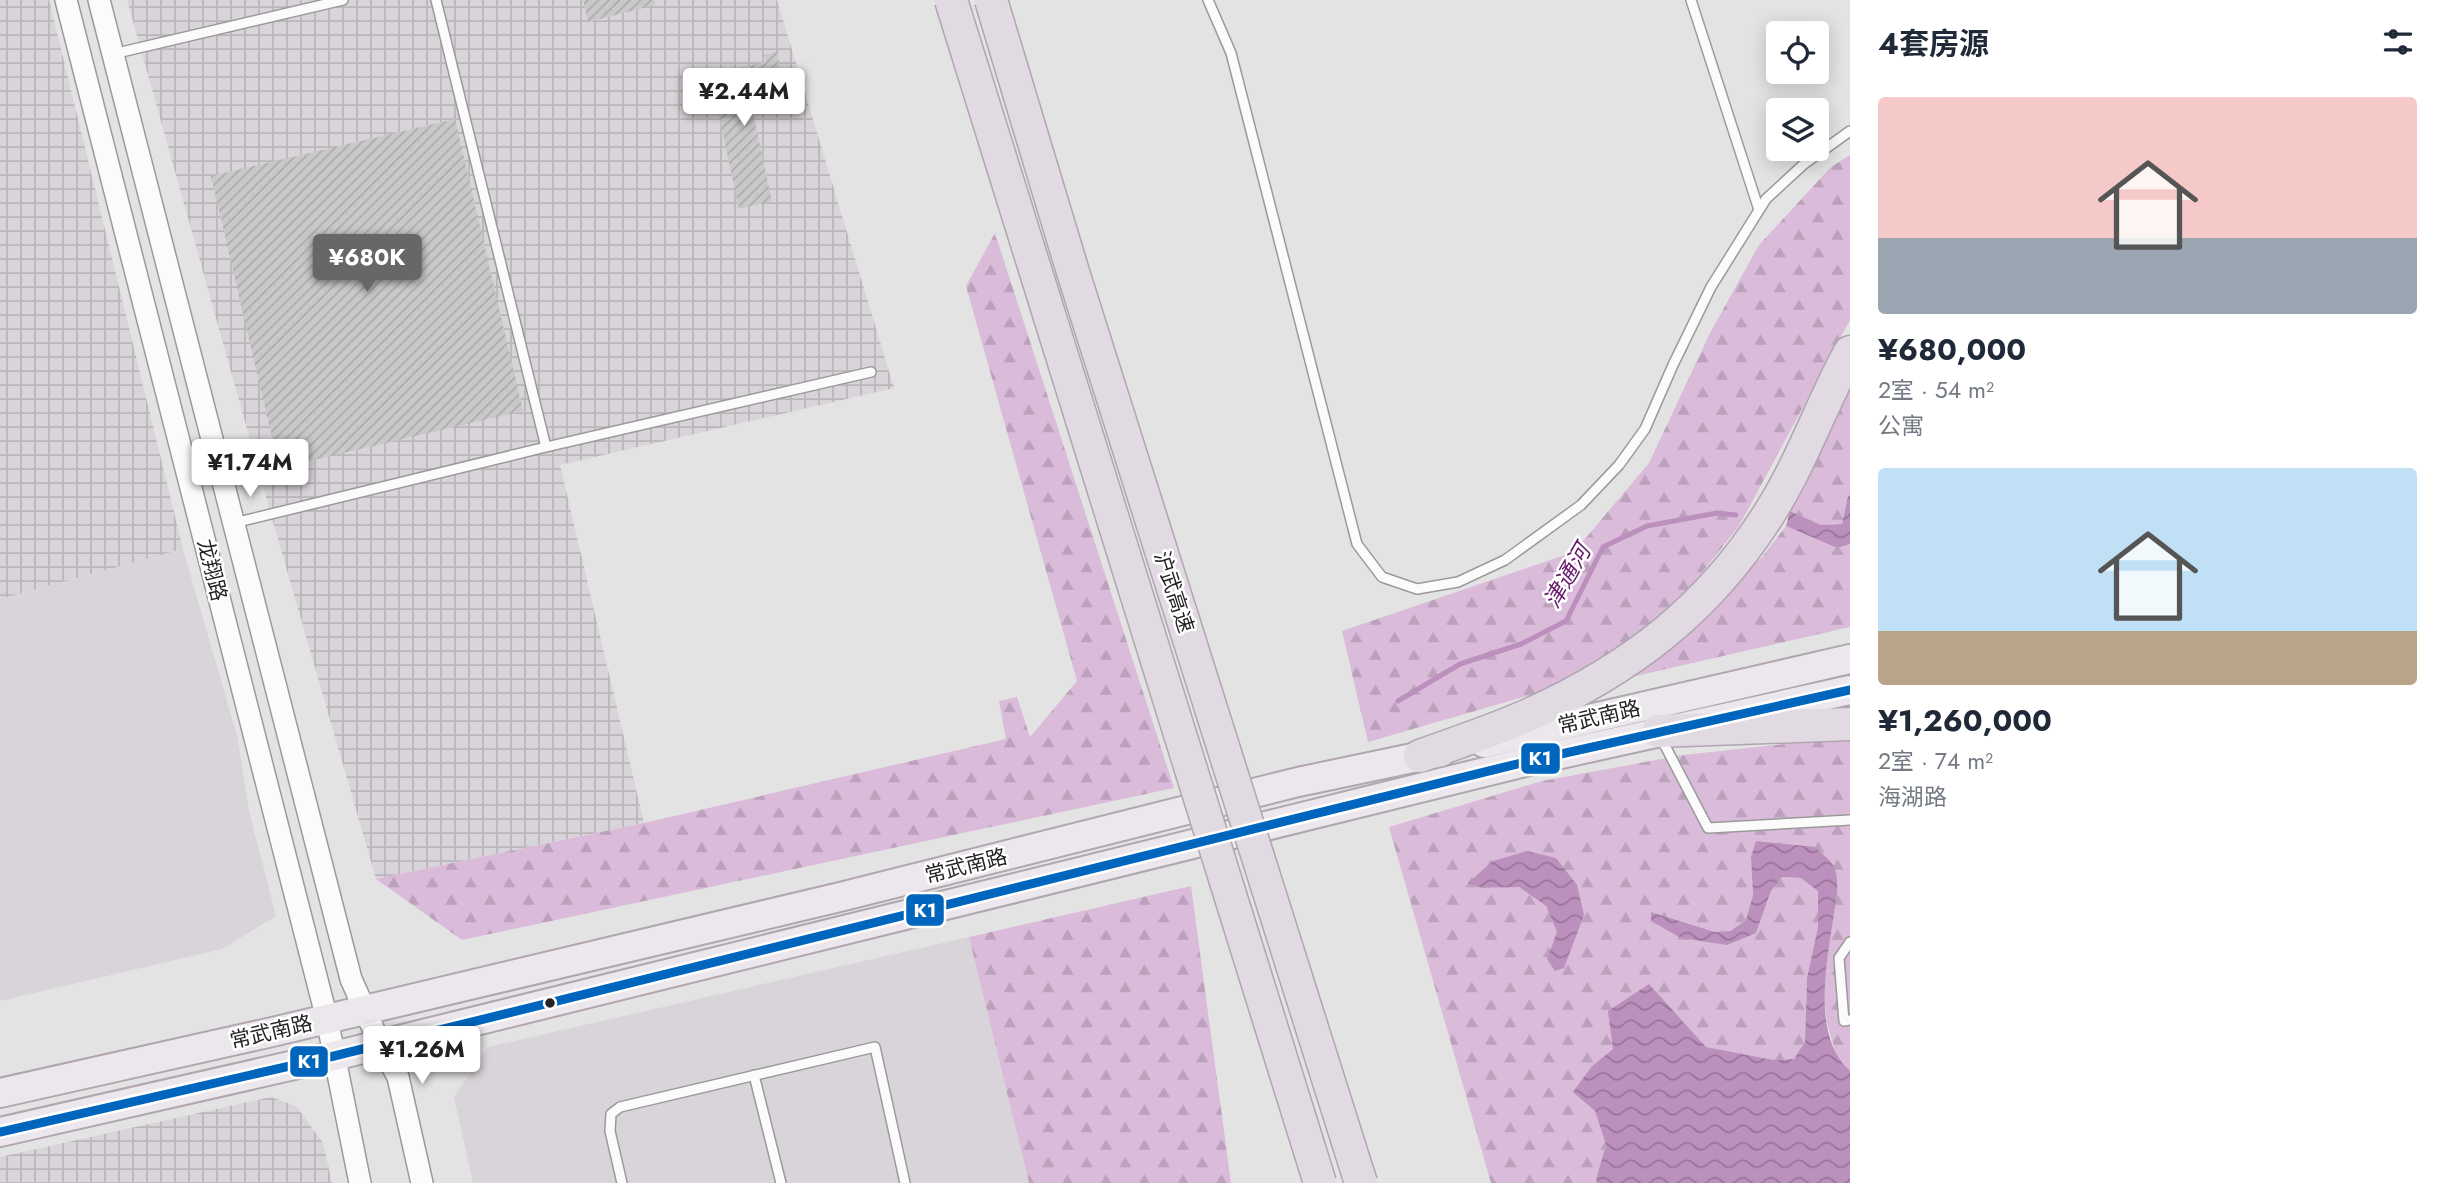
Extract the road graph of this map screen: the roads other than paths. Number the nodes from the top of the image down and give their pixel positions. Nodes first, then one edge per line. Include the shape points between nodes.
1 (66, 0) edge
2 (99, 0) edge
3 (343, 0) edge
4 (436, 0) edge
5 (951, 0) edge
6 (991, 0) edge
7 (1208, 0) edge
8 (1691, 0) edge
9 (111, 55) junction
10 (1850, 131) edge
11 (1759, 210) junction
12 (1850, 352) edge
13 (871, 372) dead end
14 (546, 447) junction
15 (234, 523) junction
16 (1850, 659) edge
17 (1850, 690) edge
18 (1850, 724) edge
19 (1658, 731) junction
20 (1420, 756) junction
21 (1850, 820) edge
22 (1850, 942) edge
23 (364, 1010) junction
24 (327, 1019) junction
25 (1850, 1020) edge
26 (380, 1044) junction
27 (334, 1056) junction
28 (754, 1075) junction
29 (0, 1093) edge
30 (0, 1132) edge
31 (360, 1183) edge
32 (422, 1183) edge
33 (622, 1183) edge
34 (781, 1183) edge
35 (905, 1183) edge
36 (1320, 1183) edge
37 (1361, 1183) edge

1 - 24 street, 龙翔路
2 - 9 street, 龙翔路
3 - 9 lane
4 - 14 lane
5 - 36 highway, 沪武高速, bridge
6 - 37 highway, 沪武高速, bridge
7 - 11 lane via 1231,53 1357,544 1381,577 1417,589 1458,582 1504,560 1581,505 1645,429 1712,286
8 - 11 lane
9 - 15 street, 龙翔路
10 - 11 lane via 1804,164
12 - 20 highway via 1772,510 1741,555 1690,612 1619,667 1556,702
13 - 14 lane
14 - 15 lane
15 - 23 street, 龙翔路 via 351,979
16 - 20 main road, 常武南路
17 - 19 main road, 常武南路
18 - 19 highway
19 - 21 lane via 1708,828
19 - 26 main road, 常武南路
20 - 23 main road, 常武南路
22 - 25 lane via 1839,958 1844,1021
23 - 24 main road, 常武南路
23 - 26 street, 龙翔路
24 - 27 street, 龙翔路
24 - 29 main road, 常武南路
26 - 27 main road, 常武南路
26 - 32 street, 龙翔路 via 398,1077
27 - 30 main road, 常武南路
27 - 31 street, 龙翔路
28 - 33 lane via 620,1107 611,1114 610,1131
28 - 34 lane
28 - 35 lane via 875,1047

